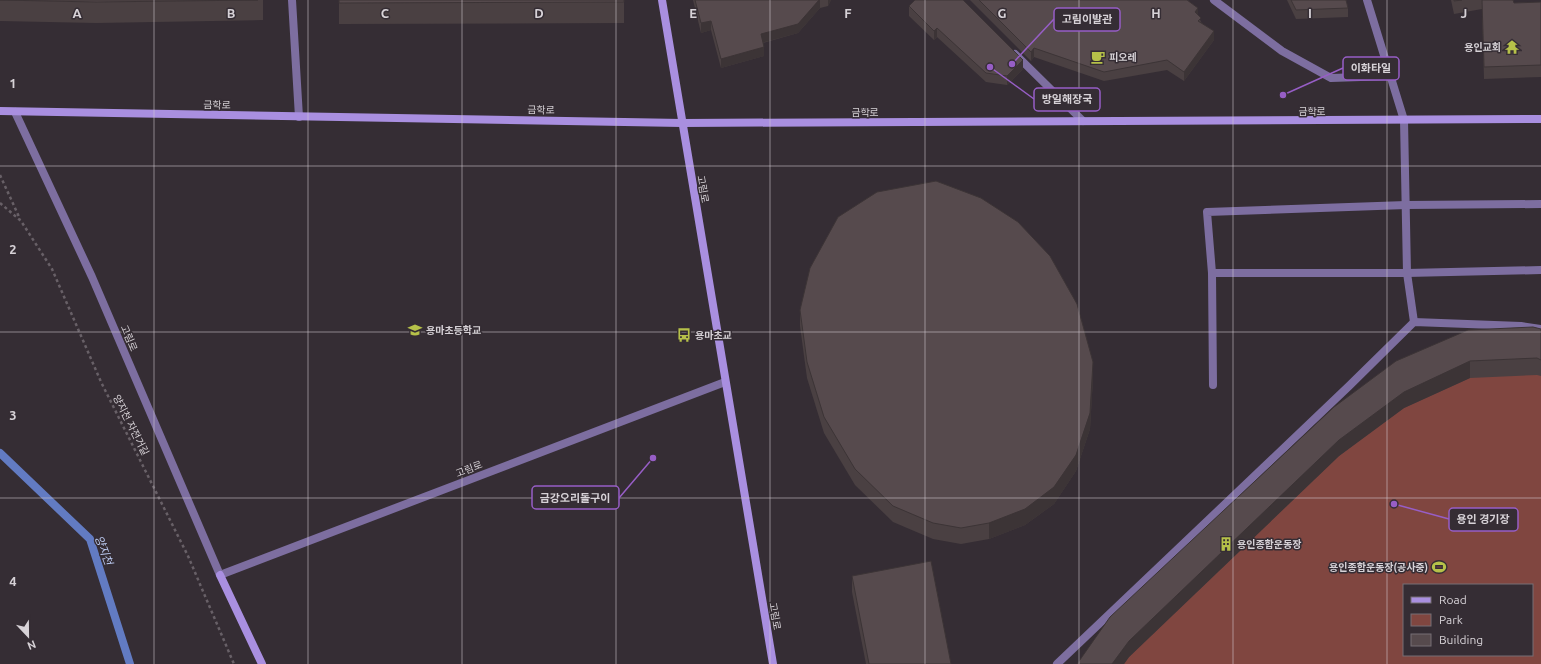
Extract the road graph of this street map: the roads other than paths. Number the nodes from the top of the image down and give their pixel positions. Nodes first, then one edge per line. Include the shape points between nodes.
1 (292, 0) edge
2 (662, 0) edge
3 (1214, 0) edge
4 (1367, 0) edge
5 (1011, 50) edge
6 (1391, 76) junction
7 (0, 111) edge
8 (15, 112) junction
9 (299, 116) junction
10 (1541, 119) edge
11 (1404, 120) junction
12 (1082, 121) junction
13 (682, 123) junction
14 (1541, 204) edge
15 (1406, 205) junction
16 (1541, 270) edge
17 (1212, 273) junction
18 (1407, 273) junction
19 (1414, 322) junction
20 (1541, 329) edge
21 (725, 382) junction
22 (1213, 385) dead end
23 (220, 575) junction
24 (262, 664) edge
25 (773, 664) edge
26 (1057, 664) edge

1 - 9 street
2 - 13 street, 고림로
3 - 6 street via 1282,51 1331,78
4 - 6 street
5 - 12 street
6 - 11 street
7 - 8 street, 금학로
8 - 9 street, 금학로
8 - 23 street, 고림로 via 92,277
9 - 13 street, 금학로
10 - 11 street, 금학로
11 - 12 street, 금학로
11 - 15 street
12 - 13 street, 금학로
13 - 21 street, 고림로
14 - 15 street
15 - 17 street via 1207,212
15 - 18 street
16 - 18 street
17 - 18 street
17 - 22 street
18 - 19 street
19 - 20 street
19 - 26 street
21 - 23 street, 고림로
21 - 25 street, 고림로
23 - 24 street, 고림로

